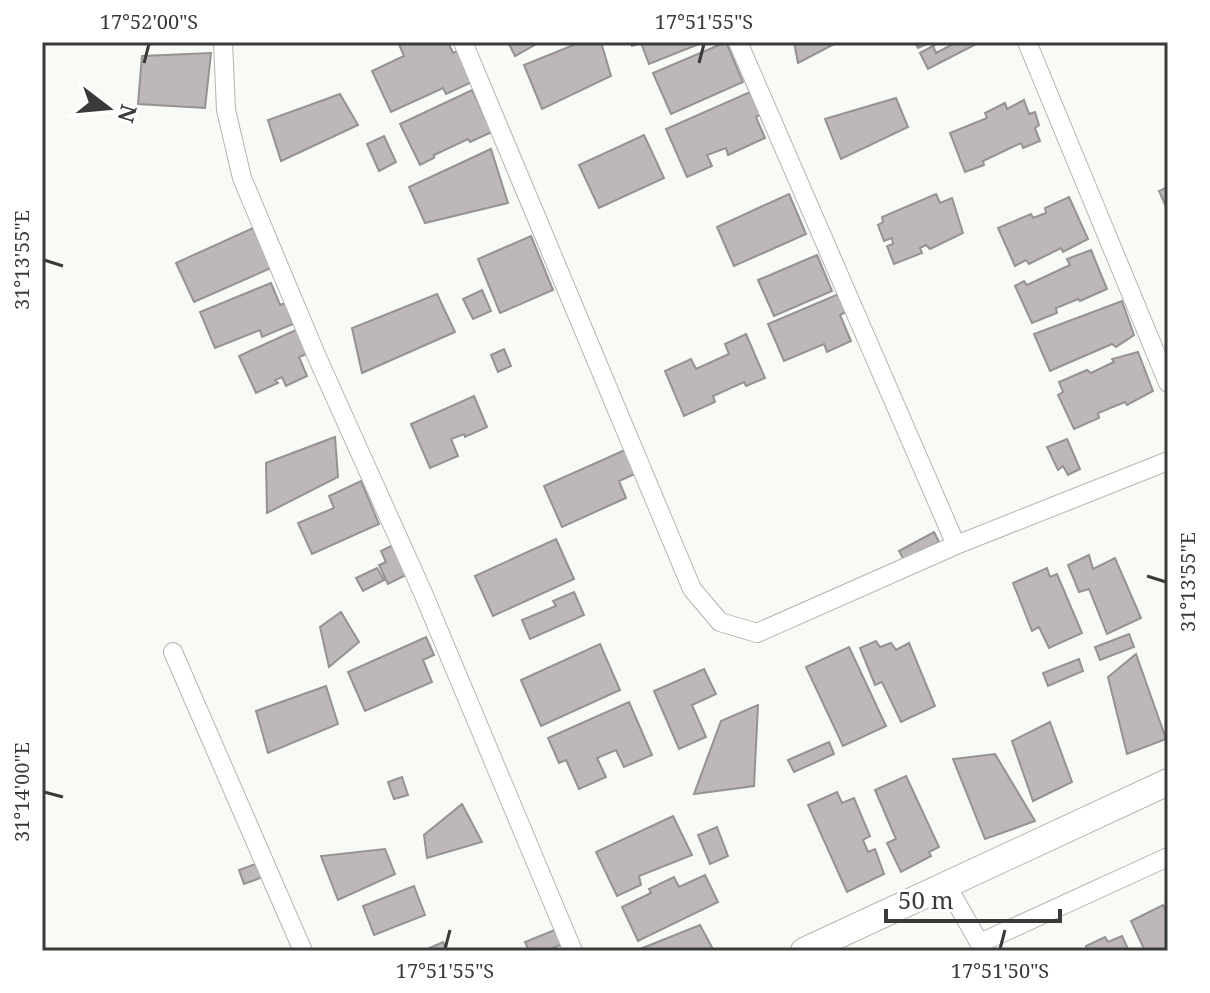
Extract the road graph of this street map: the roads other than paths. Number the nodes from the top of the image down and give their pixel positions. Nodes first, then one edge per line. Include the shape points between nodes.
1 (223, 42) edge
2 (463, 42) edge
3 (738, 42) edge
4 (1027, 42) edge
5 (1168, 383) edge
6 (1168, 461) edge
7 (956, 545) junction
8 (173, 652) dead end
9 (1168, 782) edge
10 (1168, 857) edge
11 (947, 886) junction
12 (982, 947) edge
13 (303, 951) edge
14 (573, 951) edge
15 (804, 951) edge

1 - 14 street via 226,110 242,178
2 - 7 street via 692,589 720,622 757,633
3 - 7 street
4 - 5 street
6 - 7 street
8 - 13 street
9 - 11 street
10 - 12 street
11 - 12 street
11 - 15 street

